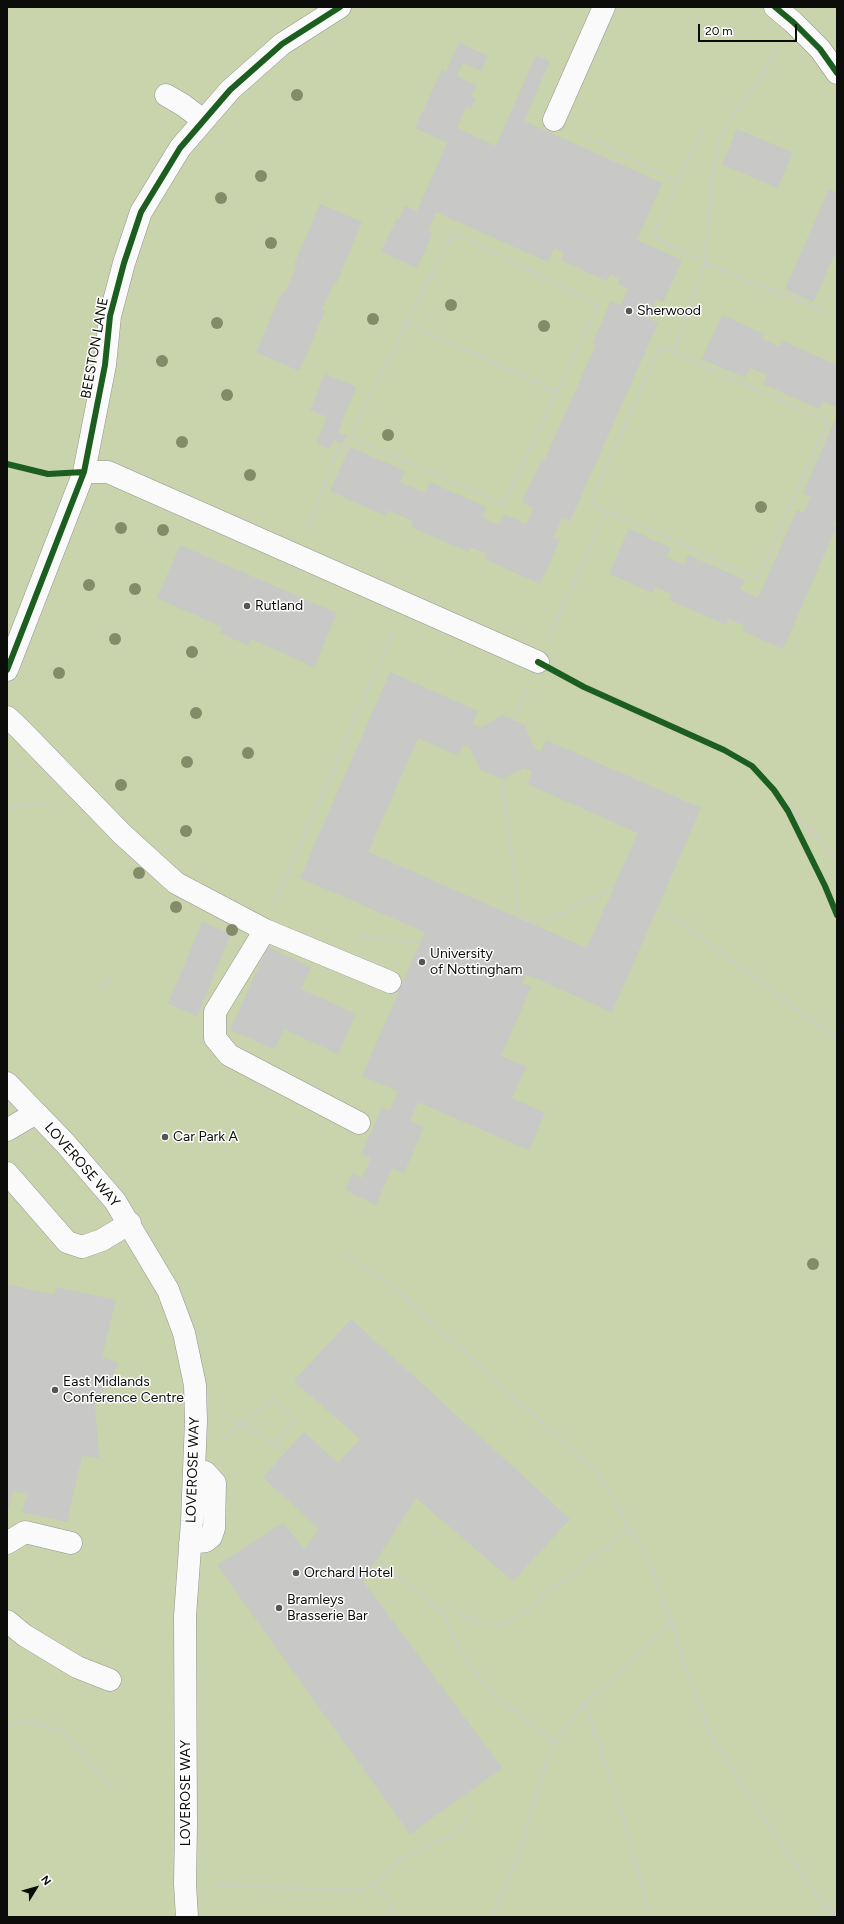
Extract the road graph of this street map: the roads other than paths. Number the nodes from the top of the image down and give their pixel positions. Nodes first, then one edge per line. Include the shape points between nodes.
1 (340, 7) edge
2 (604, 7) edge
3 (775, 7) edge
4 (837, 73) edge
5 (166, 95) dead end
6 (203, 120) junction
7 (554, 120) road end
8 (84, 472) junction
9 (538, 662) road end
10 (7, 670) edge
11 (7, 717) edge
12 (265, 930) junction
13 (390, 982) dead end
14 (7, 1083) edge
15 (36, 1113) junction
16 (359, 1123) dead end
17 (7, 1130) edge
18 (7, 1173) edge
19 (130, 1223) junction
20 (7, 1543) edge
21 (71, 1543) dead end
22 (7, 1621) edge
23 (110, 1680) dead end
24 (187, 1917) edge

1 - 6 street, BEESTON LANE via 282,44 230,90
2 - 7 street
3 - 4 street via 820,49
5 - 6 street
6 - 8 street, BEESTON LANE via 180,148 142,212 124,263 110,316 105,365
8 - 9 street via 108,472
8 - 10 street, BEESTON LANE
11 - 12 street via 122,834 176,883
12 - 13 street
12 - 16 street via 215,1012 215,1038 229,1055
14 - 15 street, LOVEROSE WAY
15 - 17 street
15 - 19 street, LOVEROSE WAY via 115,1201
18 - 19 street via 67,1242 82,1247 102,1240
19 - 24 street, LOVEROSE WAY via 168,1290 184,1333 195,1385 194,1465 185,1616
20 - 21 street via 26,1532
22 - 23 street via 24,1635 78,1667

